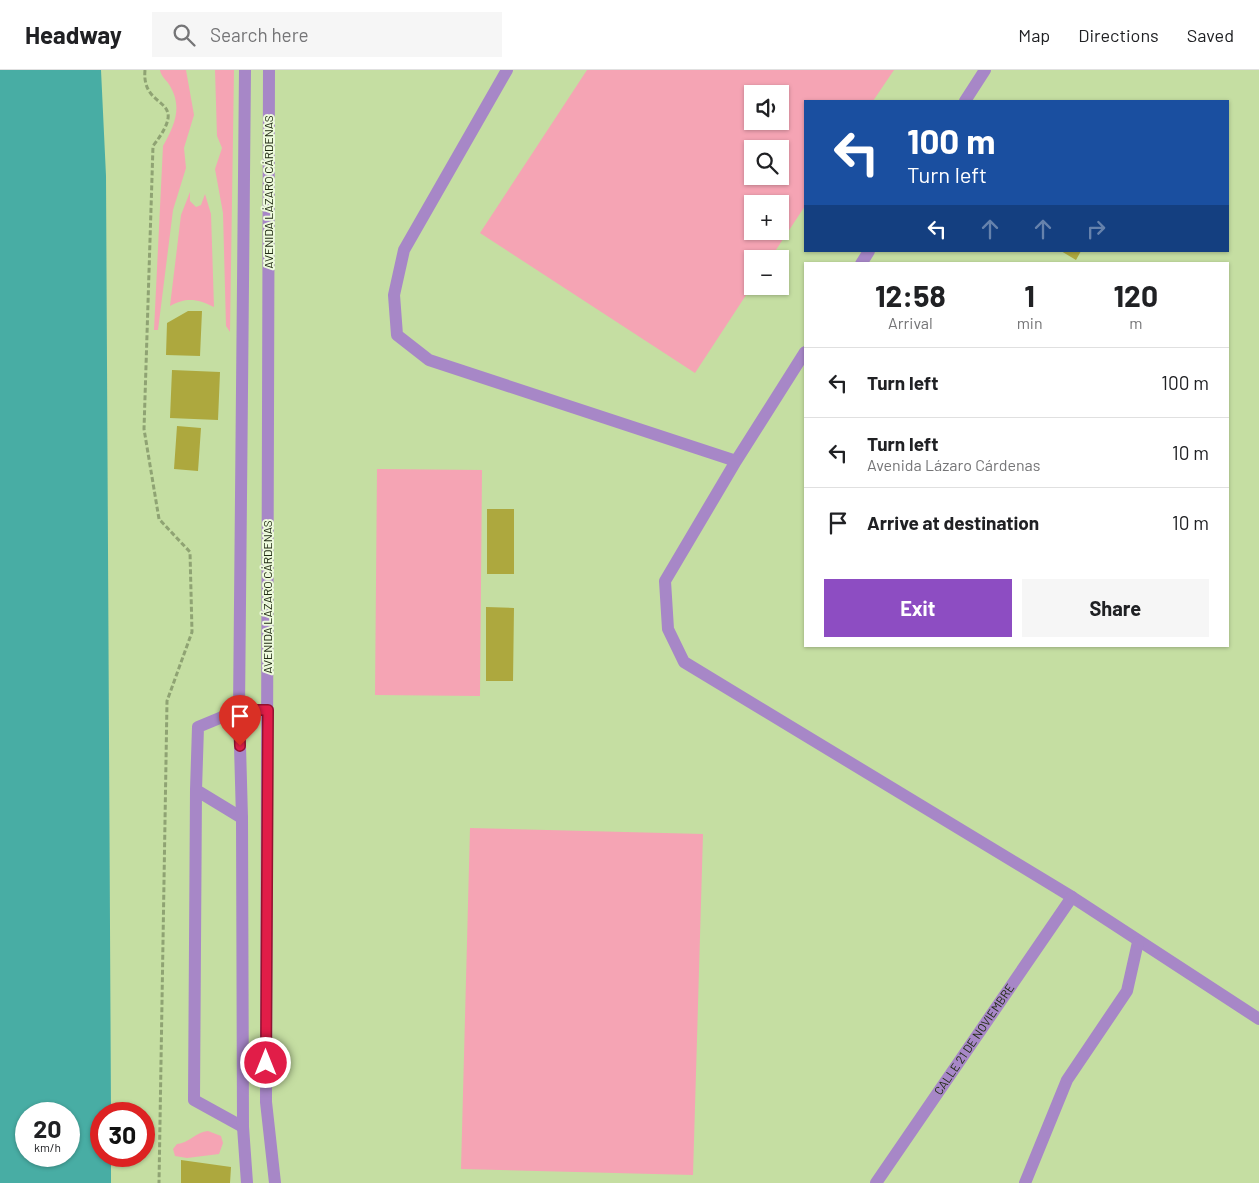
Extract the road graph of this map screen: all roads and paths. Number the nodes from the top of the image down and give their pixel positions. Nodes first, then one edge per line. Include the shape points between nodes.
1 (146, 70) edge
2 (245, 70) edge
3 (269, 70) edge
4 (507, 70) edge
5 (985, 70) edge
6 (966, 100) edge
7 (804, 354) edge
8 (736, 461) junction
9 (239, 710) junction
10 (268, 710) junction
11 (196, 790) junction
12 (242, 818) junction
13 (1072, 897) junction
14 (1138, 942) junction
15 (1259, 1019) edge
16 (243, 1126) junction
17 (158, 1183) edge
18 (247, 1183) edge
19 (275, 1183) edge
20 (876, 1183) edge
21 (1026, 1183) edge

1 - 17 path via 144,83 168,111 170,120 153,146 144,429 159,519 190,552 192,632 167,701
2 - 9 street, AVENIDA LÁZARO CÁRDENAS
3 - 10 street, AVENIDA LÁZARO CÁRDENAS
4 - 8 street via 404,250 394,295 397,335 429,360
5 - 6 street
7 - 8 street
8 - 13 street via 665,581 668,629 684,662
9 - 10 street
9 - 11 street via 198,727
9 - 12 street, AVENIDA LÁZARO CÁRDENAS
10 - 19 street, AVENIDA LÁZARO CÁRDENAS via 266,1102
11 - 12 street
11 - 16 street via 194,1100
12 - 16 street, AVENIDA LÁZARO CÁRDENAS
13 - 14 street
13 - 20 street, CALLE 21 DE NOVIEMBRE
14 - 15 street
14 - 21 street via 1127,991 1067,1080
16 - 18 street, AVENIDA LÁZARO CÁRDENAS

